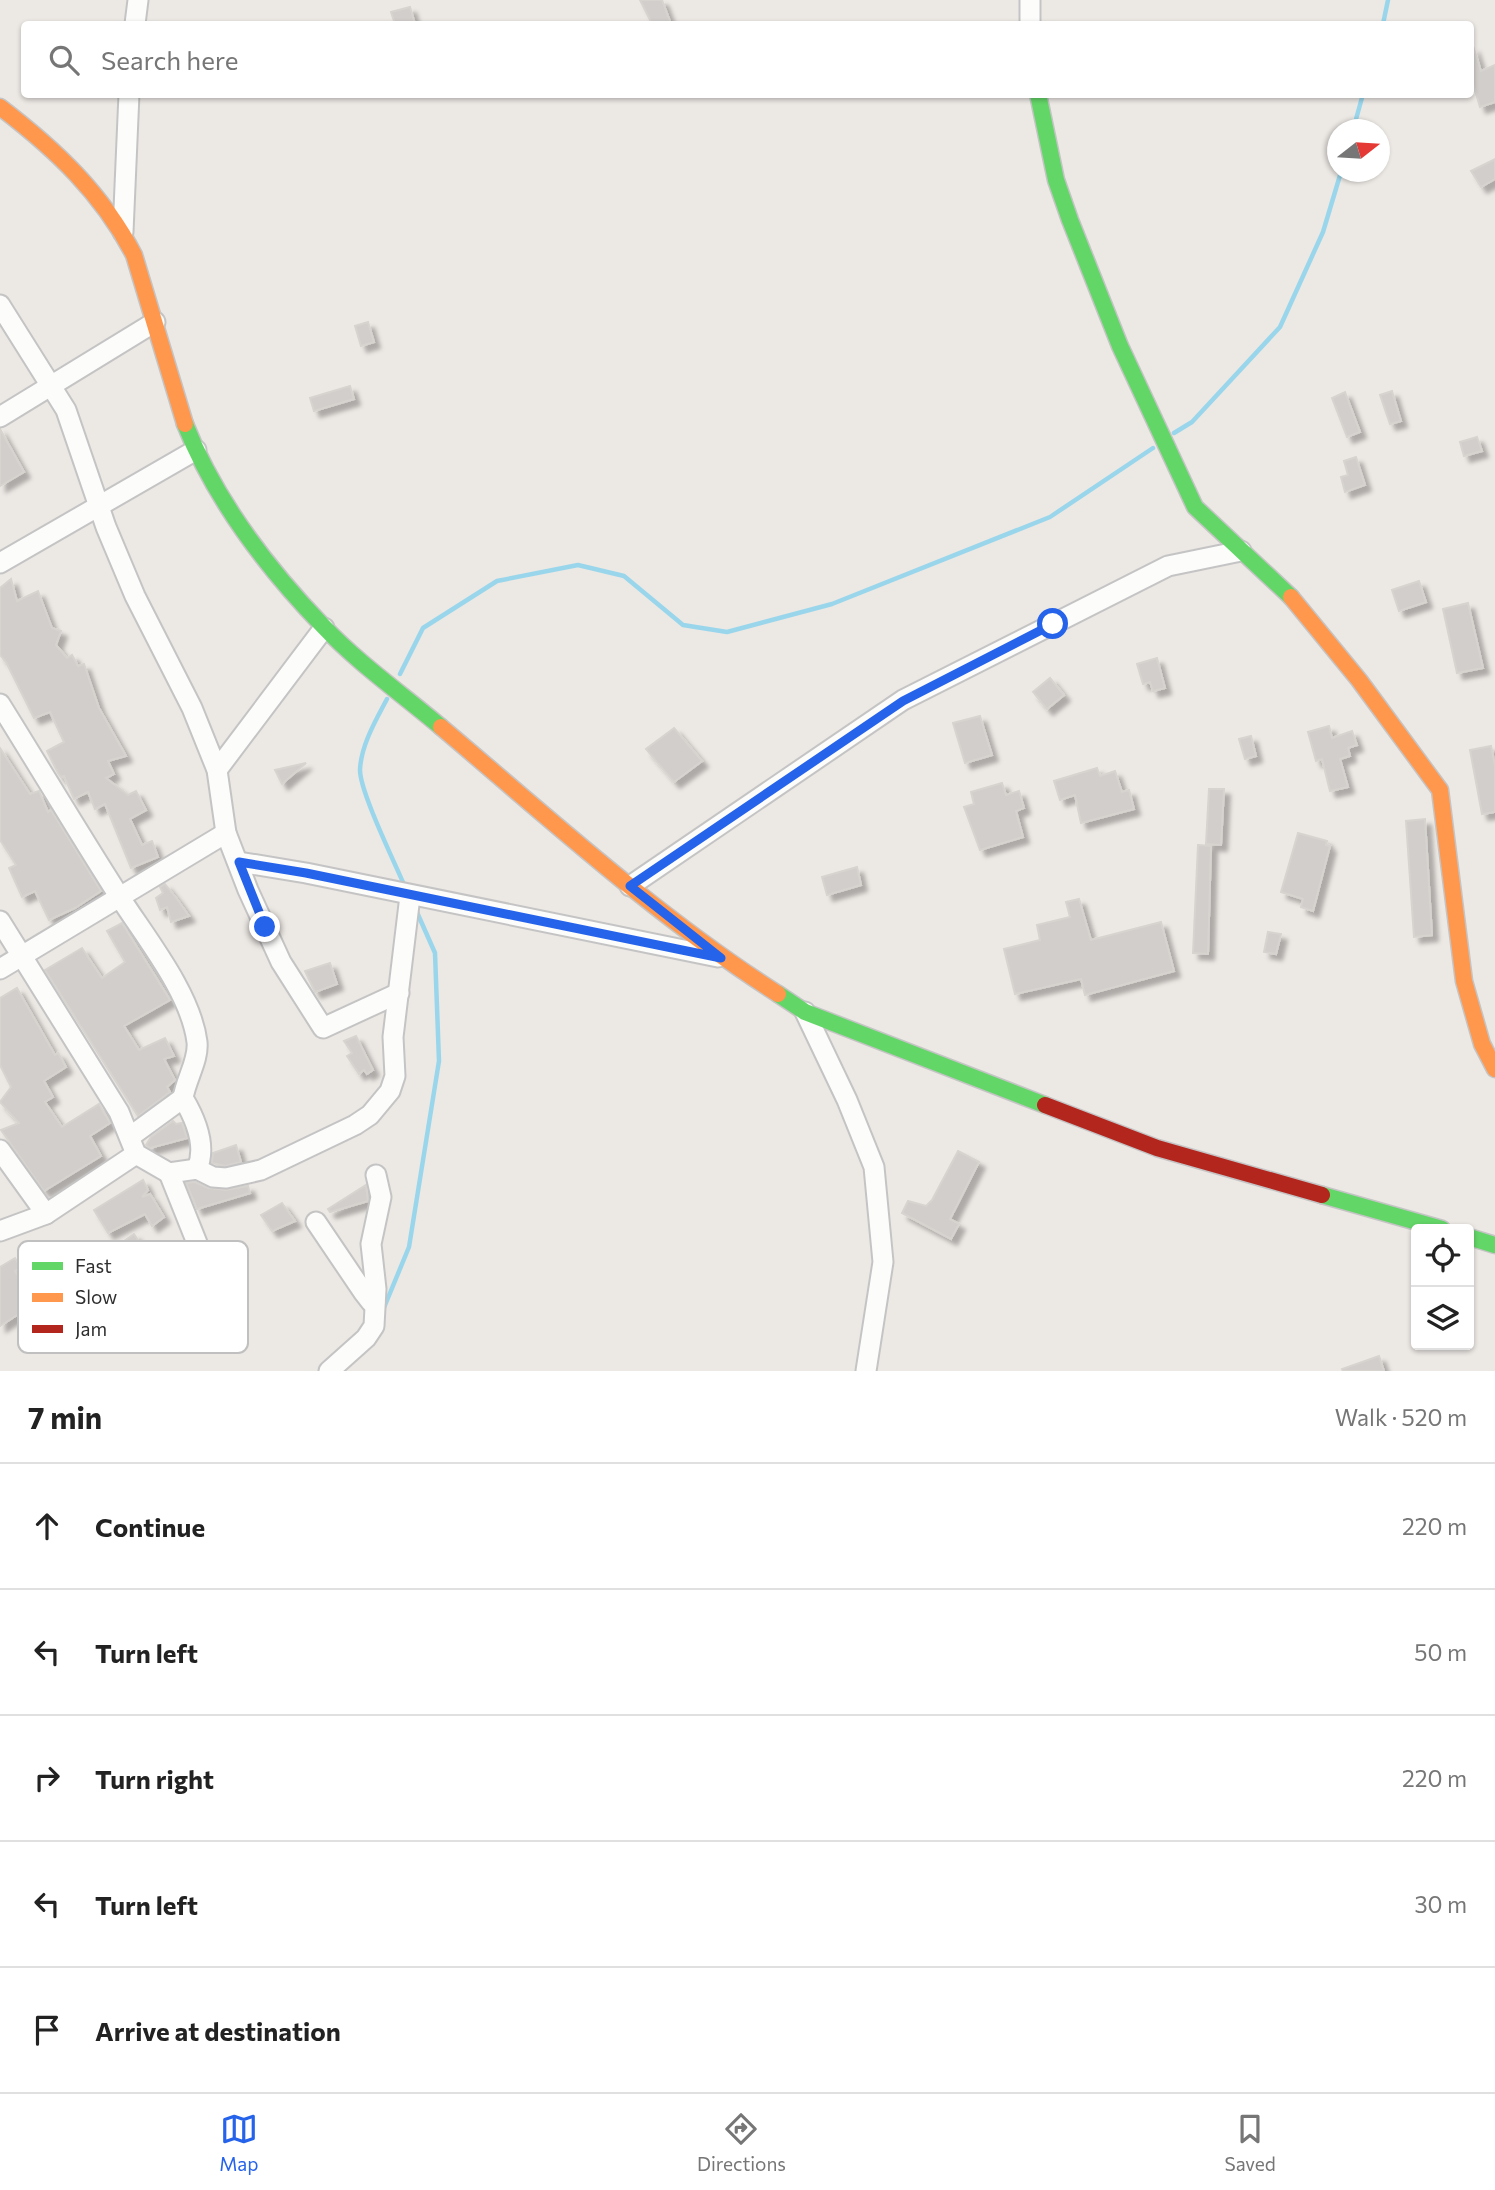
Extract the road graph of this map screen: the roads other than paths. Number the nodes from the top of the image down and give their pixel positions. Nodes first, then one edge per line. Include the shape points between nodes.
1 (138, 0) edge
2 (1030, 0) edge
3 (135, 21) edge
4 (1030, 21) edge
5 (129, 98) edge
6 (1039, 98) edge
7 (0, 107) edge
8 (123, 232) junction
9 (0, 305) edge
10 (155, 323) junction
11 (51, 385) junction
12 (0, 416) edge
13 (195, 450) junction
14 (97, 505) junction
15 (1241, 551) junction
16 (0, 563) edge
17 (324, 628) junction
18 (3, 715) edge
19 (216, 770) junction
20 (226, 833) junction
21 (239, 862) junction
22 (630, 886) junction
23 (410, 896) junction
24 (120, 897) junction
25 (0, 921) edge
26 (20, 954) junction
27 (721, 958) junction
28 (0, 969) edge
29 (399, 993) junction
30 (805, 1012) junction
31 (1495, 1069) edge
32 (183, 1098) junction
33 (133, 1145) junction
34 (0, 1150) edge
35 (197, 1169) junction
36 (169, 1172) junction
37 (376, 1175) dead end
38 (46, 1214) junction
39 (316, 1222) dead end
40 (1424, 1224) edge
41 (0, 1231) edge
42 (1474, 1239) edge
43 (196, 1241) edge
44 (1495, 1245) edge
45 (375, 1302) junction
46 (329, 1371) edge
47 (866, 1371) edge

1 - 3 street
2 - 4 street
5 - 8 street
6 - 15 street via 1056,180 1120,346 1195,507
7 - 8 street via 84,179
8 - 10 street
9 - 11 street
10 - 11 street
10 - 13 street
11 - 12 street
11 - 14 street via 80,443
13 - 14 street
13 - 17 street via 223,499
14 - 16 street
14 - 19 street via 135,596 192,708
15 - 22 street via 1168,566 903,701
15 - 31 street via 1281,585 1440,790 1473,1023
17 - 19 street
17 - 22 street
18 - 24 street
19 - 20 street
20 - 21 street
20 - 24 street
21 - 23 street
21 - 29 street via 281,962 320,1026 332,1027
22 - 27 street
23 - 27 street
23 - 29 street
24 - 26 street
24 - 32 street via 188,1011 197,1042
25 - 26 street
26 - 28 street
26 - 33 street via 119,1112
27 - 30 street
29 - 35 street via 393,1037 394,1083 362,1121 261,1170 226,1178
30 - 40 street via 1157,1149
30 - 47 street via 874,1167 883,1262
32 - 33 street
32 - 35 street via 201,1148
33 - 36 street
33 - 38 street
34 - 38 street
35 - 36 street
36 - 43 street
37 - 45 street via 381,1197 371,1244
38 - 41 street
39 - 45 street via 363,1293
42 - 44 street
45 - 46 street via 374,1326

